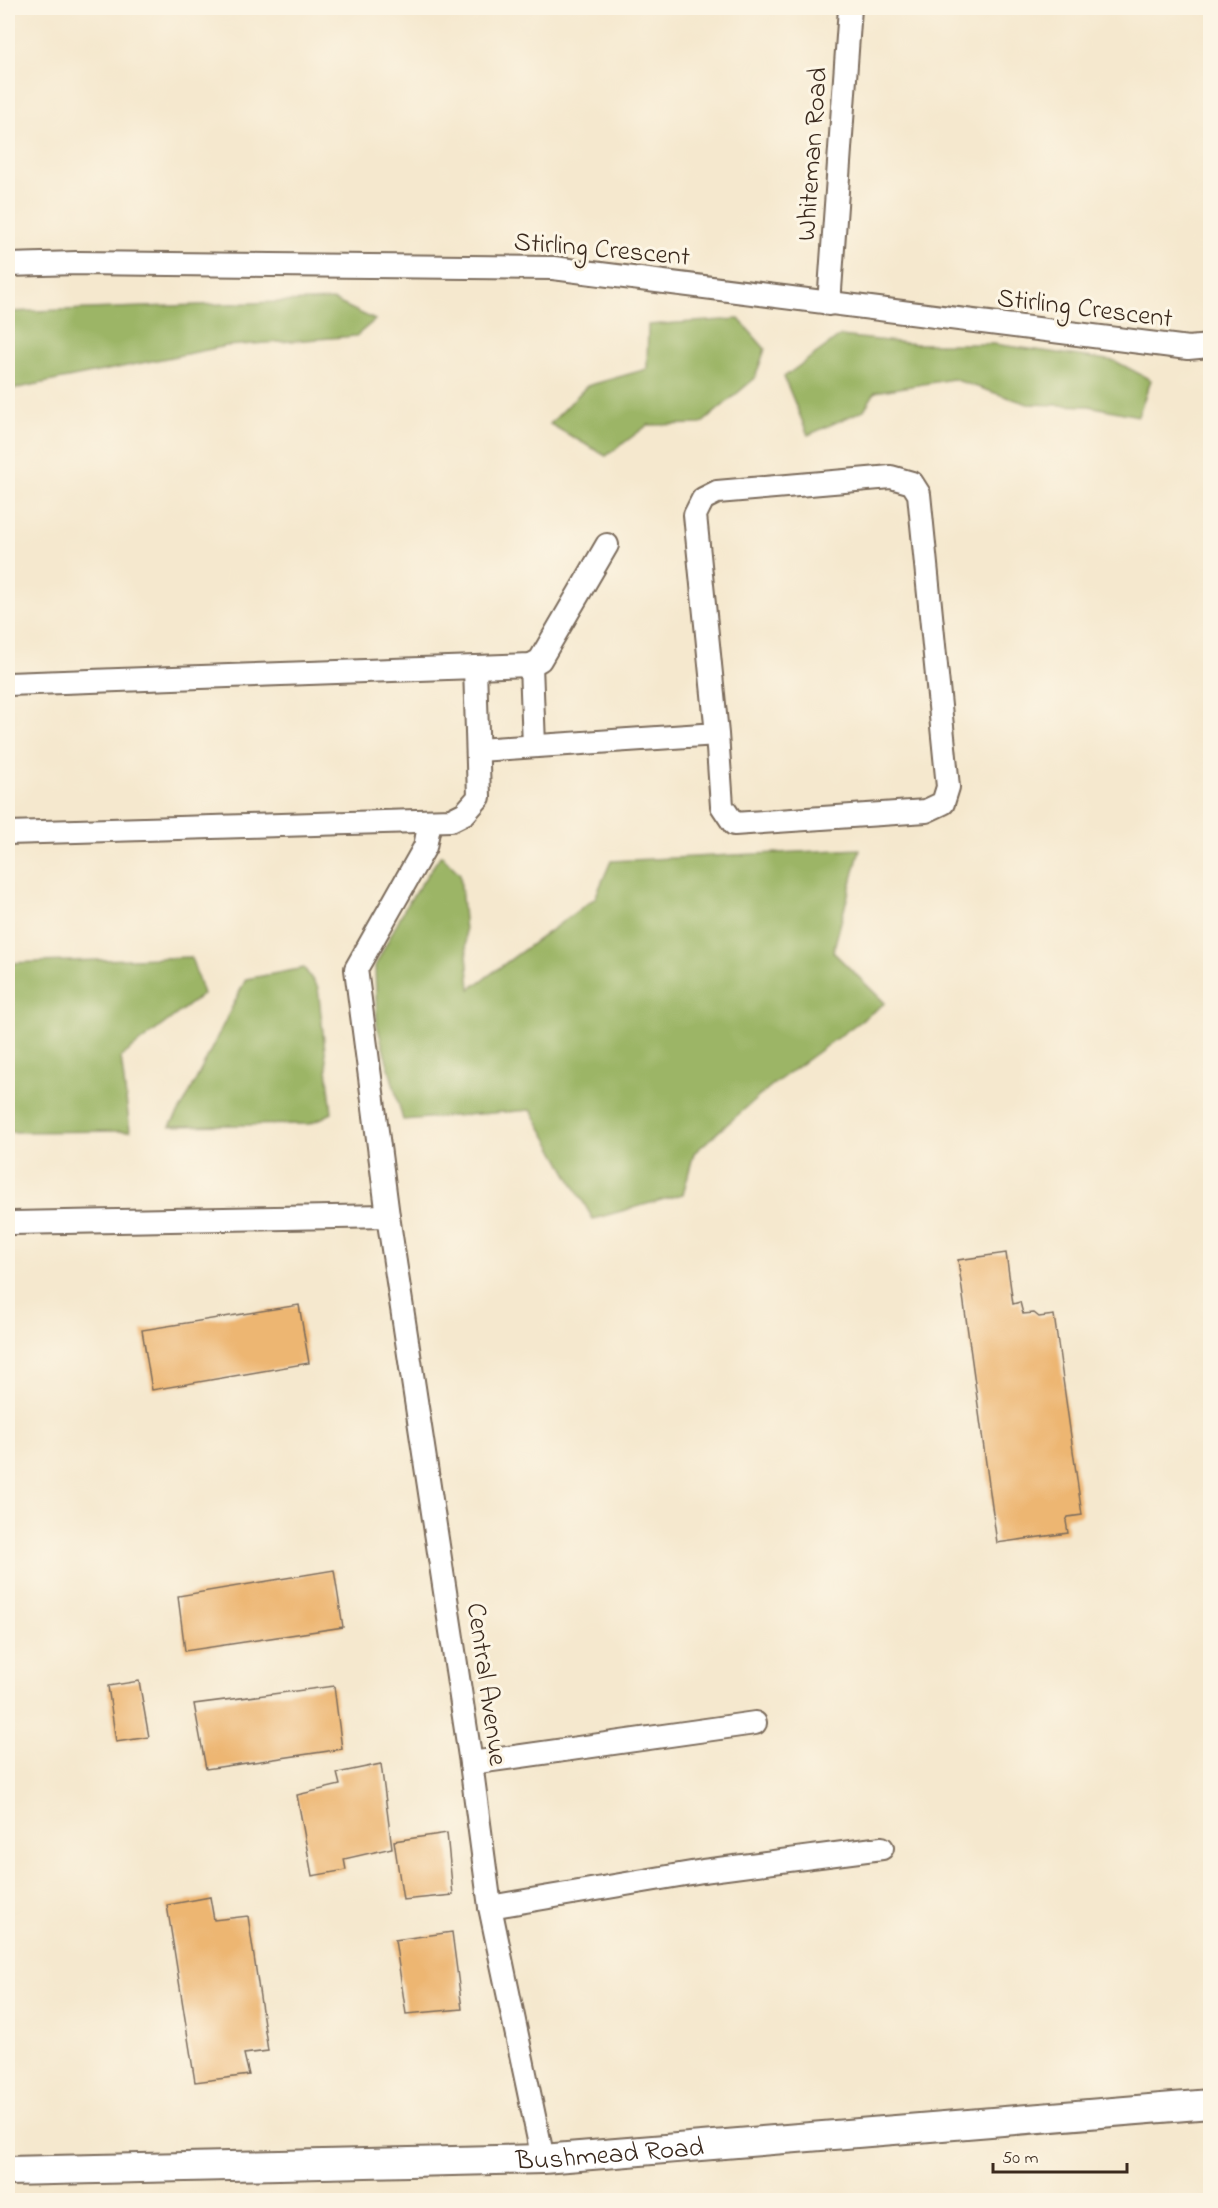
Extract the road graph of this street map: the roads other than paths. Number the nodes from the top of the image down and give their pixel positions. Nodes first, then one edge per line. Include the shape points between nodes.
1 (850, 8) edge
2 (8, 265) edge
3 (829, 304) junction
4 (1210, 346) edge
5 (1188, 348) junction
6 (1210, 361) edge
7 (607, 545) dead end
8 (531, 665) junction
9 (475, 666) junction
10 (8, 684) edge
11 (717, 734) junction
12 (534, 746) junction
13 (478, 750) junction
14 (430, 821) junction
15 (8, 833) edge
16 (388, 1216) junction
17 (12, 1223) dead end
18 (755, 1723) dead end
19 (471, 1763) junction
20 (882, 1848) dead end
21 (490, 1907) junction
22 (1210, 2104) edge
23 (543, 2159) junction
24 (8, 2171) edge

1 - 3 street, Whiteman Road
2 - 3 street, Stirling Crescent via 77,262 553,268
3 - 5 street, Stirling Crescent
4 - 5 street, Stirling Crescent
5 - 6 street, Stirling Crescent
7 - 8 street via 540,660
8 - 9 street
8 - 12 street
9 - 10 street
9 - 13 street
11 - 11 street via 694,514 703,499 717,492 891,477 912,483 920,494 948,787 943,803 926,811 734,824 722,806
11 - 12 street
12 - 13 street
13 - 14 street via 479,797 465,813 451,820
14 - 15 street
14 - 16 street, Central Avenue via 425,847 356,969
16 - 17 street
16 - 19 street, Central Avenue
18 - 19 street
19 - 21 street, Central Avenue
20 - 21 street via 703,1871
21 - 23 street, Central Avenue
22 - 23 main road, Bushmead Road
23 - 24 main road, Bushmead Road

